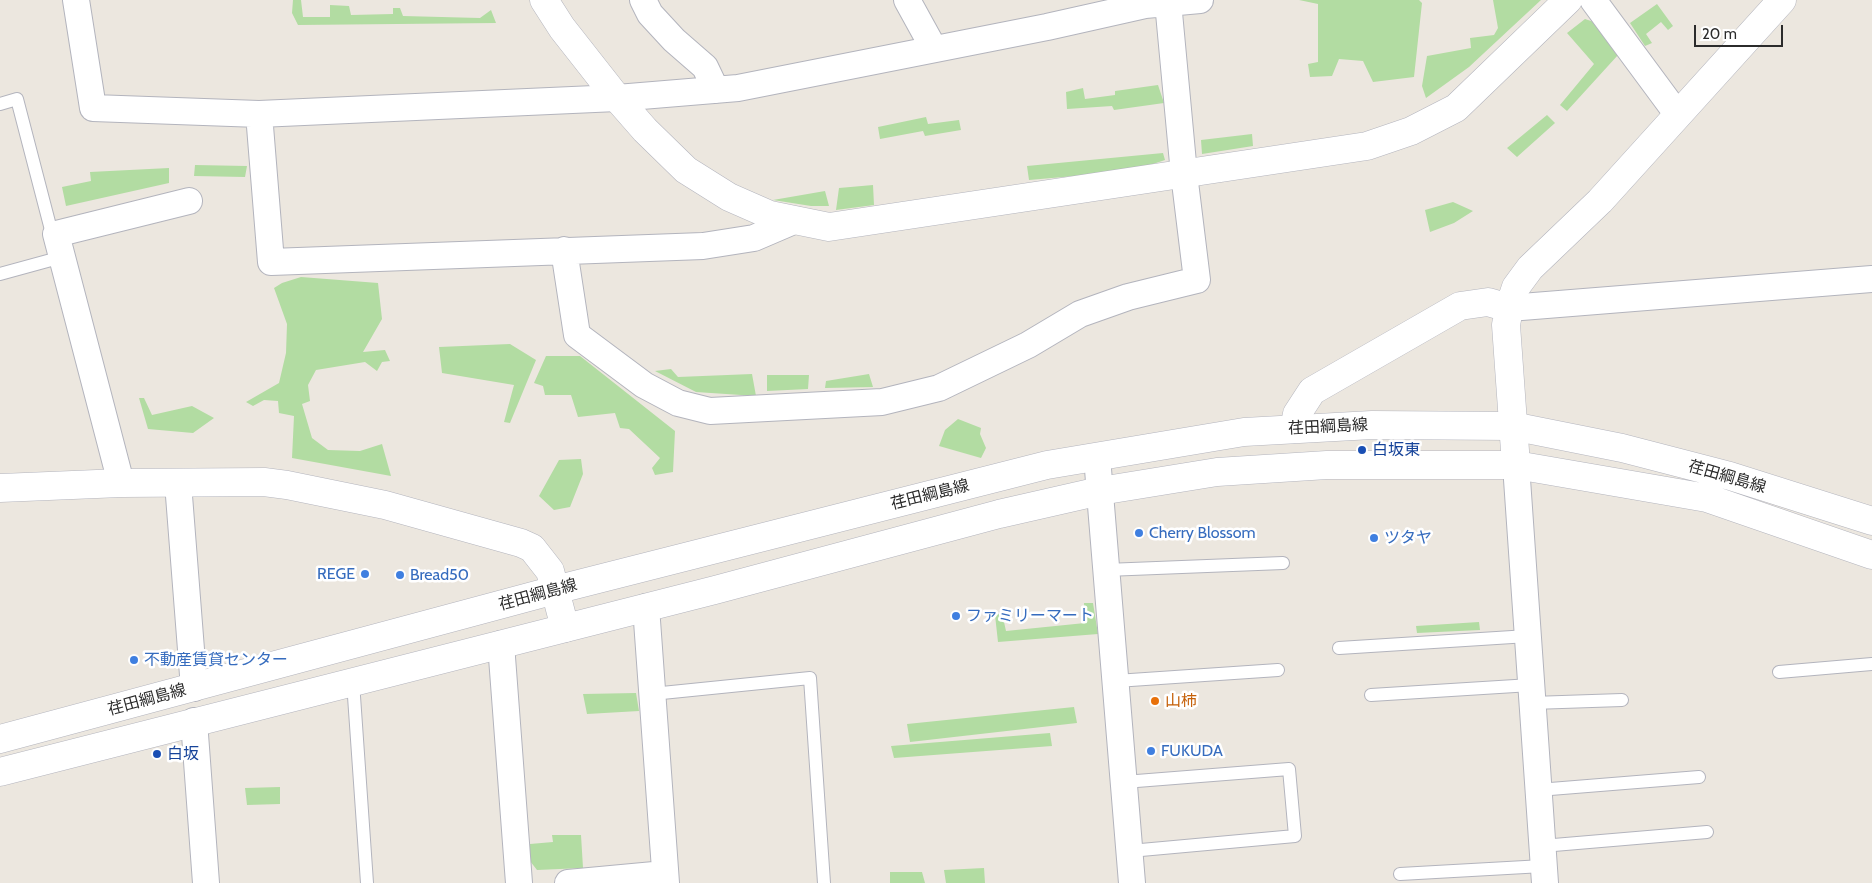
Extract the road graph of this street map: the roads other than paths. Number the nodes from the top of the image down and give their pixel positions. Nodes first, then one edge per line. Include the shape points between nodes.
1 (76, 0) edge
2 (544, 0) edge
3 (643, 0) edge
4 (907, 0) edge
5 (1200, 0) edge
6 (1568, 0) edge
7 (1593, 0) edge
8 (1782, 0) edge
9 (1168, 2) junction
10 (934, 49) junction
11 (716, 90) junction
12 (617, 98) junction
13 (0, 104) edge
14 (259, 114) junction
15 (1678, 115) junction
16 (1184, 174) junction
17 (189, 201) dead end
18 (796, 220) junction
19 (59, 245) junction
20 (564, 250) junction
21 (0, 274) edge
22 (1872, 279) edge
23 (1509, 308) junction
24 (1512, 426) junction
25 (1294, 429) junction
26 (1097, 457) junction
27 (1516, 465) junction
28 (178, 482) junction
29 (121, 483) junction
30 (0, 488) edge
31 (1100, 491) junction
32 (1872, 521) edge
33 (1872, 555) edge
34 (1283, 564) dead end
35 (1106, 570) junction
36 (555, 590) junction
37 (646, 607) junction
38 (565, 628) junction
39 (1528, 636) junction
40 (500, 644) junction
41 (1339, 648) dead end
42 (1872, 664) edge
43 (1278, 670) dead end
44 (1779, 672) dead end
45 (1116, 681) junction
46 (353, 682) junction
47 (194, 688) junction
48 (652, 694) junction
49 (1532, 694) junction
50 (1371, 695) dead end
51 (1622, 700) dead end
52 (194, 721) junction
53 (0, 738) edge
54 (0, 772) edge
55 (1699, 778) dead end
56 (1124, 782) junction
57 (1538, 790) junction
58 (1707, 832) dead end
59 (1130, 851) junction
60 (1543, 865) edge
61 (1400, 874) dead end
62 (666, 878) edge
63 (206, 883) edge
64 (367, 883) edge
65 (519, 883) edge
66 (568, 883) edge
67 (824, 883) edge
68 (1132, 883) edge

1 - 14 street via 93,108
2 - 12 main road
3 - 11 street via 656,20 705,67
4 - 10 street
5 - 9 street
6 - 16 main road via 1456,108 1411,131 1367,146
7 - 15 street
8 - 15 main road
9 - 10 street
9 - 16 street
10 - 11 street
11 - 12 street
12 - 14 street
12 - 18 main road via 686,170 729,197 770,215
13 - 19 lane via 17,99 50,226
14 - 20 street via 254,183 271,262
15 - 23 main road via 1600,200 1530,268 1516,287
16 - 18 main road via 829,227
16 - 20 street via 1197,280 1128,297 1080,314 1028,345 939,388 882,402 710,411 678,403 644,385 577,335
17 - 19 street
18 - 20 street via 754,238 704,246
19 - 21 lane
19 - 29 street
22 - 23 street
23 - 24 main road via 1506,326
23 - 25 main road via 1488,302 1460,306 1312,392 1297,414
24 - 25 main road, 荏田綱島線 via 1372,425
24 - 27 main road
24 - 32 main road, 荏田綱島線 via 1622,448 1730,476
25 - 26 main road, 荏田綱島線 via 1244,432
26 - 31 street
26 - 36 main road, 荏田綱島線 via 1047,465
27 - 31 main road, 荏田綱島線 via 1318,466 1216,472
27 - 33 main road, 荏田綱島線 via 1707,498
27 - 39 street
28 - 29 main road
28 - 36 main road via 287,485 385,505 521,543 538,552 550,571
28 - 47 street
29 - 30 main road
31 - 35 street
31 - 37 main road, 荏田綱島線 via 999,514
34 - 35 lane
35 - 45 street
36 - 38 main road
36 - 47 main road, 荏田綱島線
37 - 38 main road, 荏田綱島線
37 - 48 street
38 - 40 main road, 荏田綱島線
39 - 41 lane
39 - 49 street
40 - 46 main road, 荏田綱島線
40 - 65 street
42 - 44 lane
43 - 45 lane
45 - 56 street
46 - 52 main road, 荏田綱島線
46 - 64 lane
47 - 53 main road, 荏田綱島線
48 - 62 street
48 - 67 lane via 810,678
49 - 50 lane
49 - 51 lane
49 - 57 street
52 - 54 main road, 荏田綱島線
52 - 63 street
55 - 57 lane
56 - 59 street
56 - 59 lane via 1289,769 1291,788 1295,836
57 - 60 street
58 - 60 lane
59 - 68 street
60 - 61 lane
62 - 66 street

